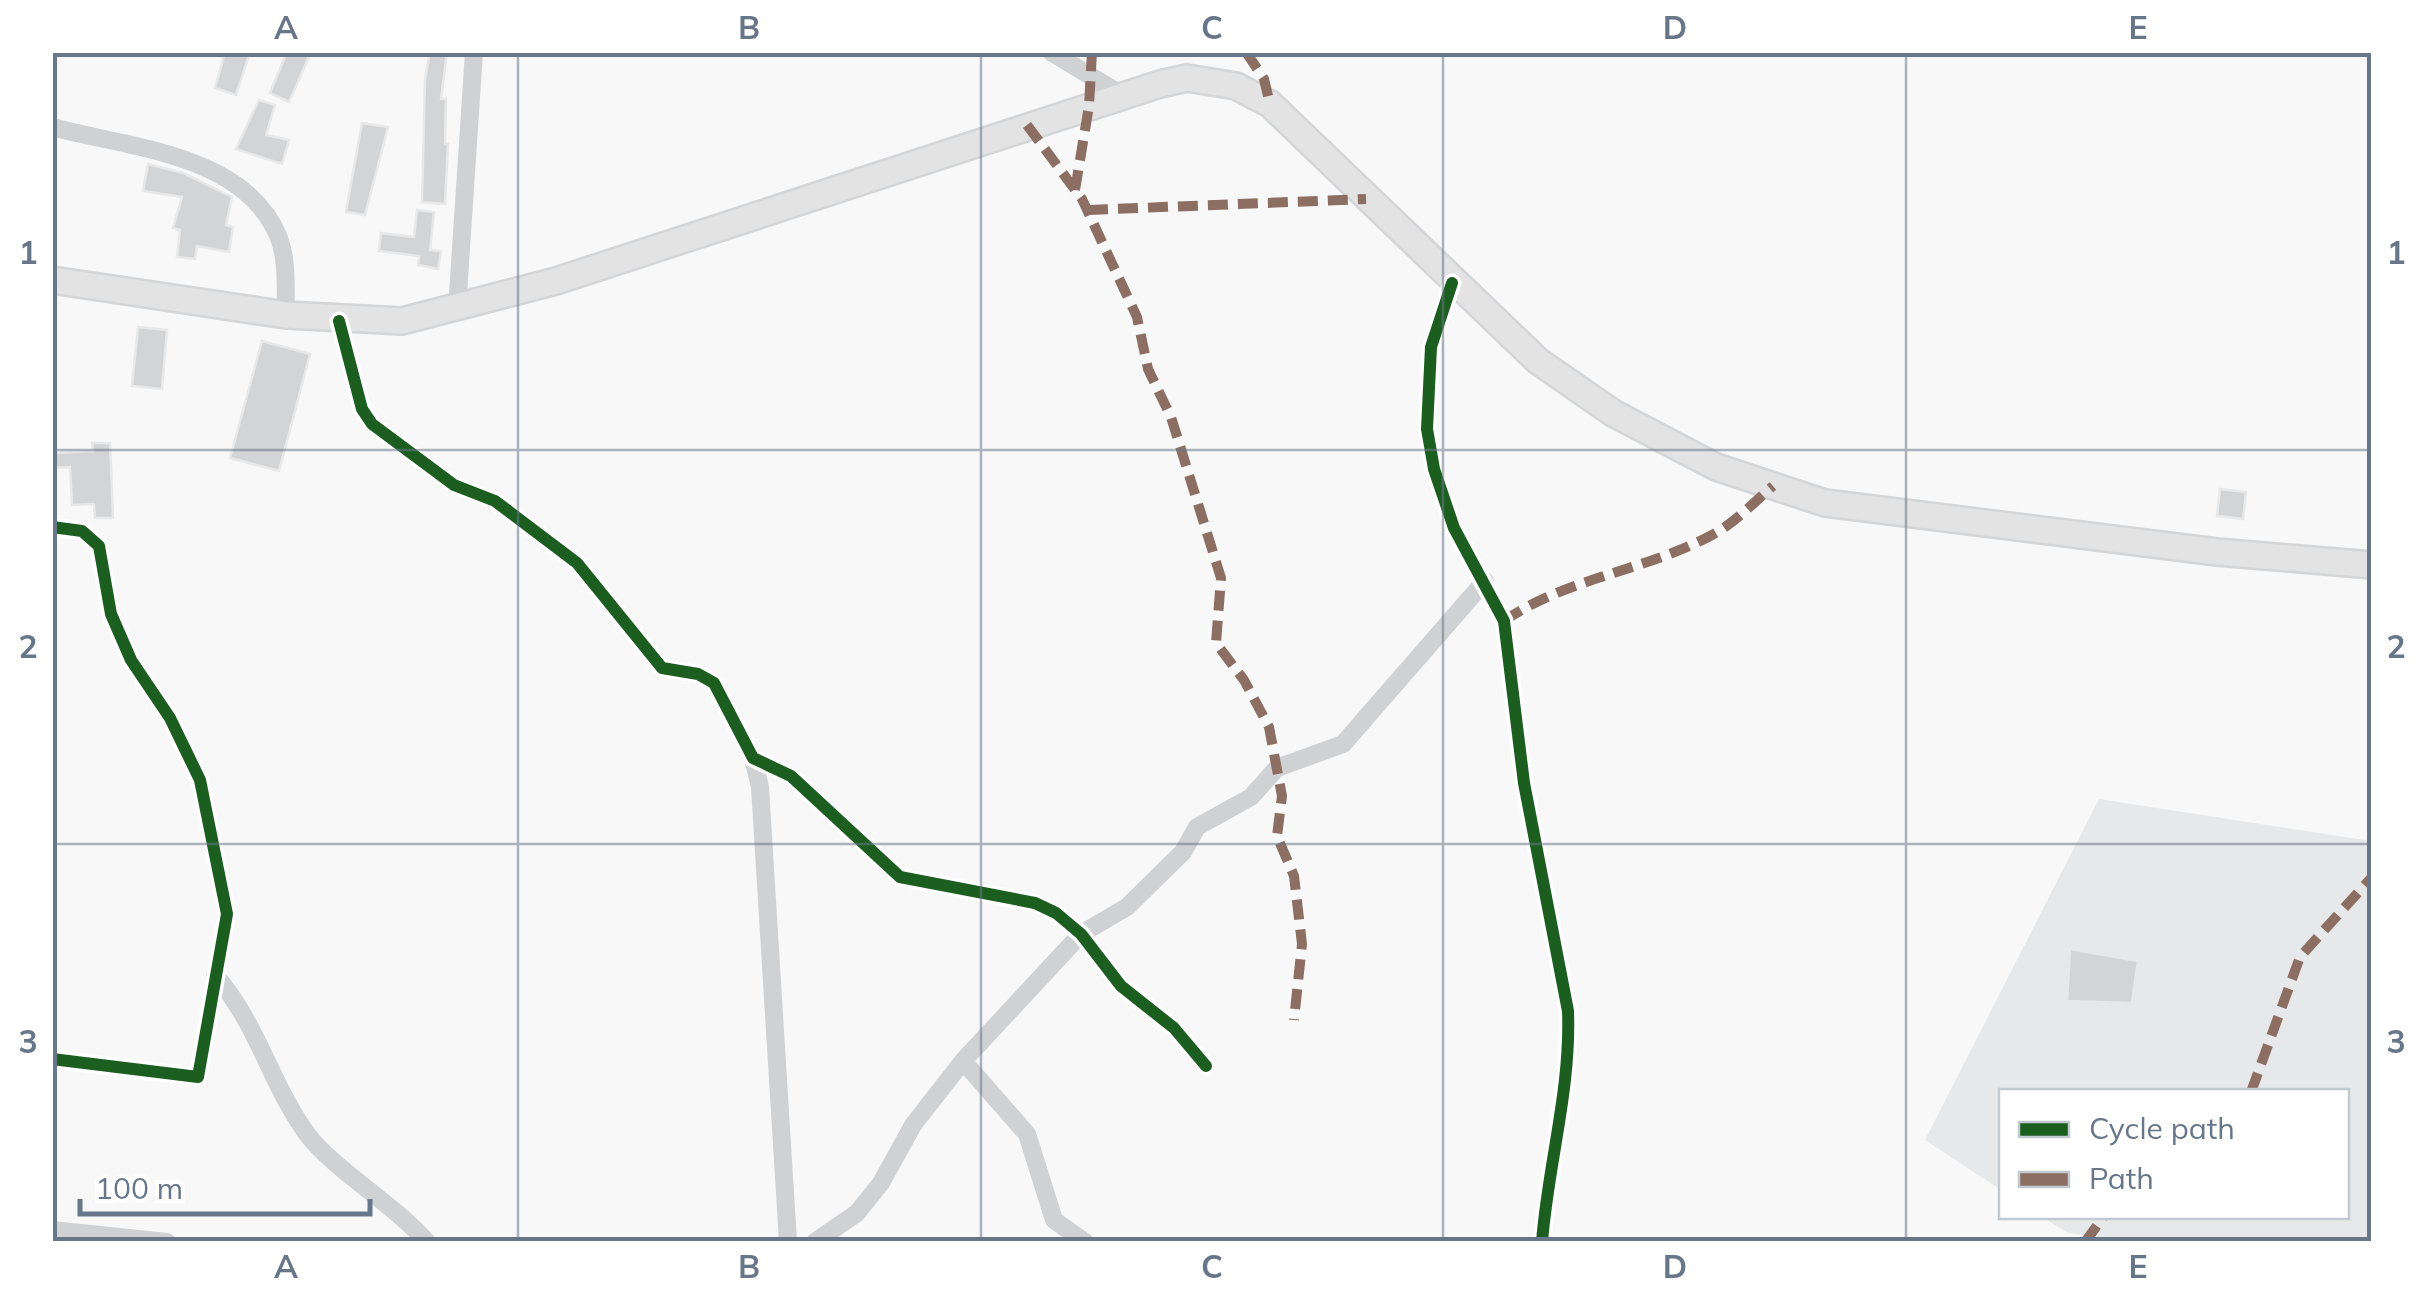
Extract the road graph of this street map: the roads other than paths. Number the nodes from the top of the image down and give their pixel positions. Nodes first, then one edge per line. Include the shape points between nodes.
1 (474, 52) edge
2 (1051, 52) edge
3 (1122, 95) junction
4 (52, 127) edge
5 (52, 280) edge
6 (1452, 283) junction
7 (457, 309) junction
8 (286, 316) junction
9 (339, 320) junction
10 (52, 528) edge
11 (2372, 565) edge
12 (1485, 582) junction
13 (753, 758) junction
14 (1081, 934) junction
15 (214, 976) junction
16 (52, 1059) edge
17 (963, 1061) junction
18 (1206, 1066) dead end
19 (52, 1230) edge
20 (167, 1242) edge
21 (428, 1242) edge
22 (788, 1242) edge
23 (815, 1242) edge
24 (1085, 1242) edge
25 (1542, 1242) edge

1 - 7 street
2 - 3 street
3 - 6 main road via 1187,78 1236,86 1270,104
3 - 7 main road
4 - 8 street via 216,169 247,189 280,240
5 - 8 main road
6 - 11 main road via 1538,361 1614,413 1716,467 1825,503
6 - 12 street via 1431,346 1427,429 1454,528
7 - 9 main road via 402,320
8 - 9 main road
9 - 13 street via 372,424 577,563 662,668 714,683
10 - 15 street via 82,531 99,546 109,608 131,660 200,780 226,892
12 - 14 street via 1343,744 1277,768 1250,798 1197,827 1183,852 1127,907
12 - 25 street via 1504,621 1524,783 1568,1012 1562,1120
13 - 14 street via 791,776 900,877 1036,902
13 - 22 street
14 - 17 street
14 - 18 street via 1121,986 1174,1028
15 - 16 street via 198,1076
15 - 21 street via 242,1006 287,1104 311,1139
17 - 23 street via 913,1125 881,1184 857,1213
17 - 24 street via 1027,1134 1054,1220
19 - 20 street

